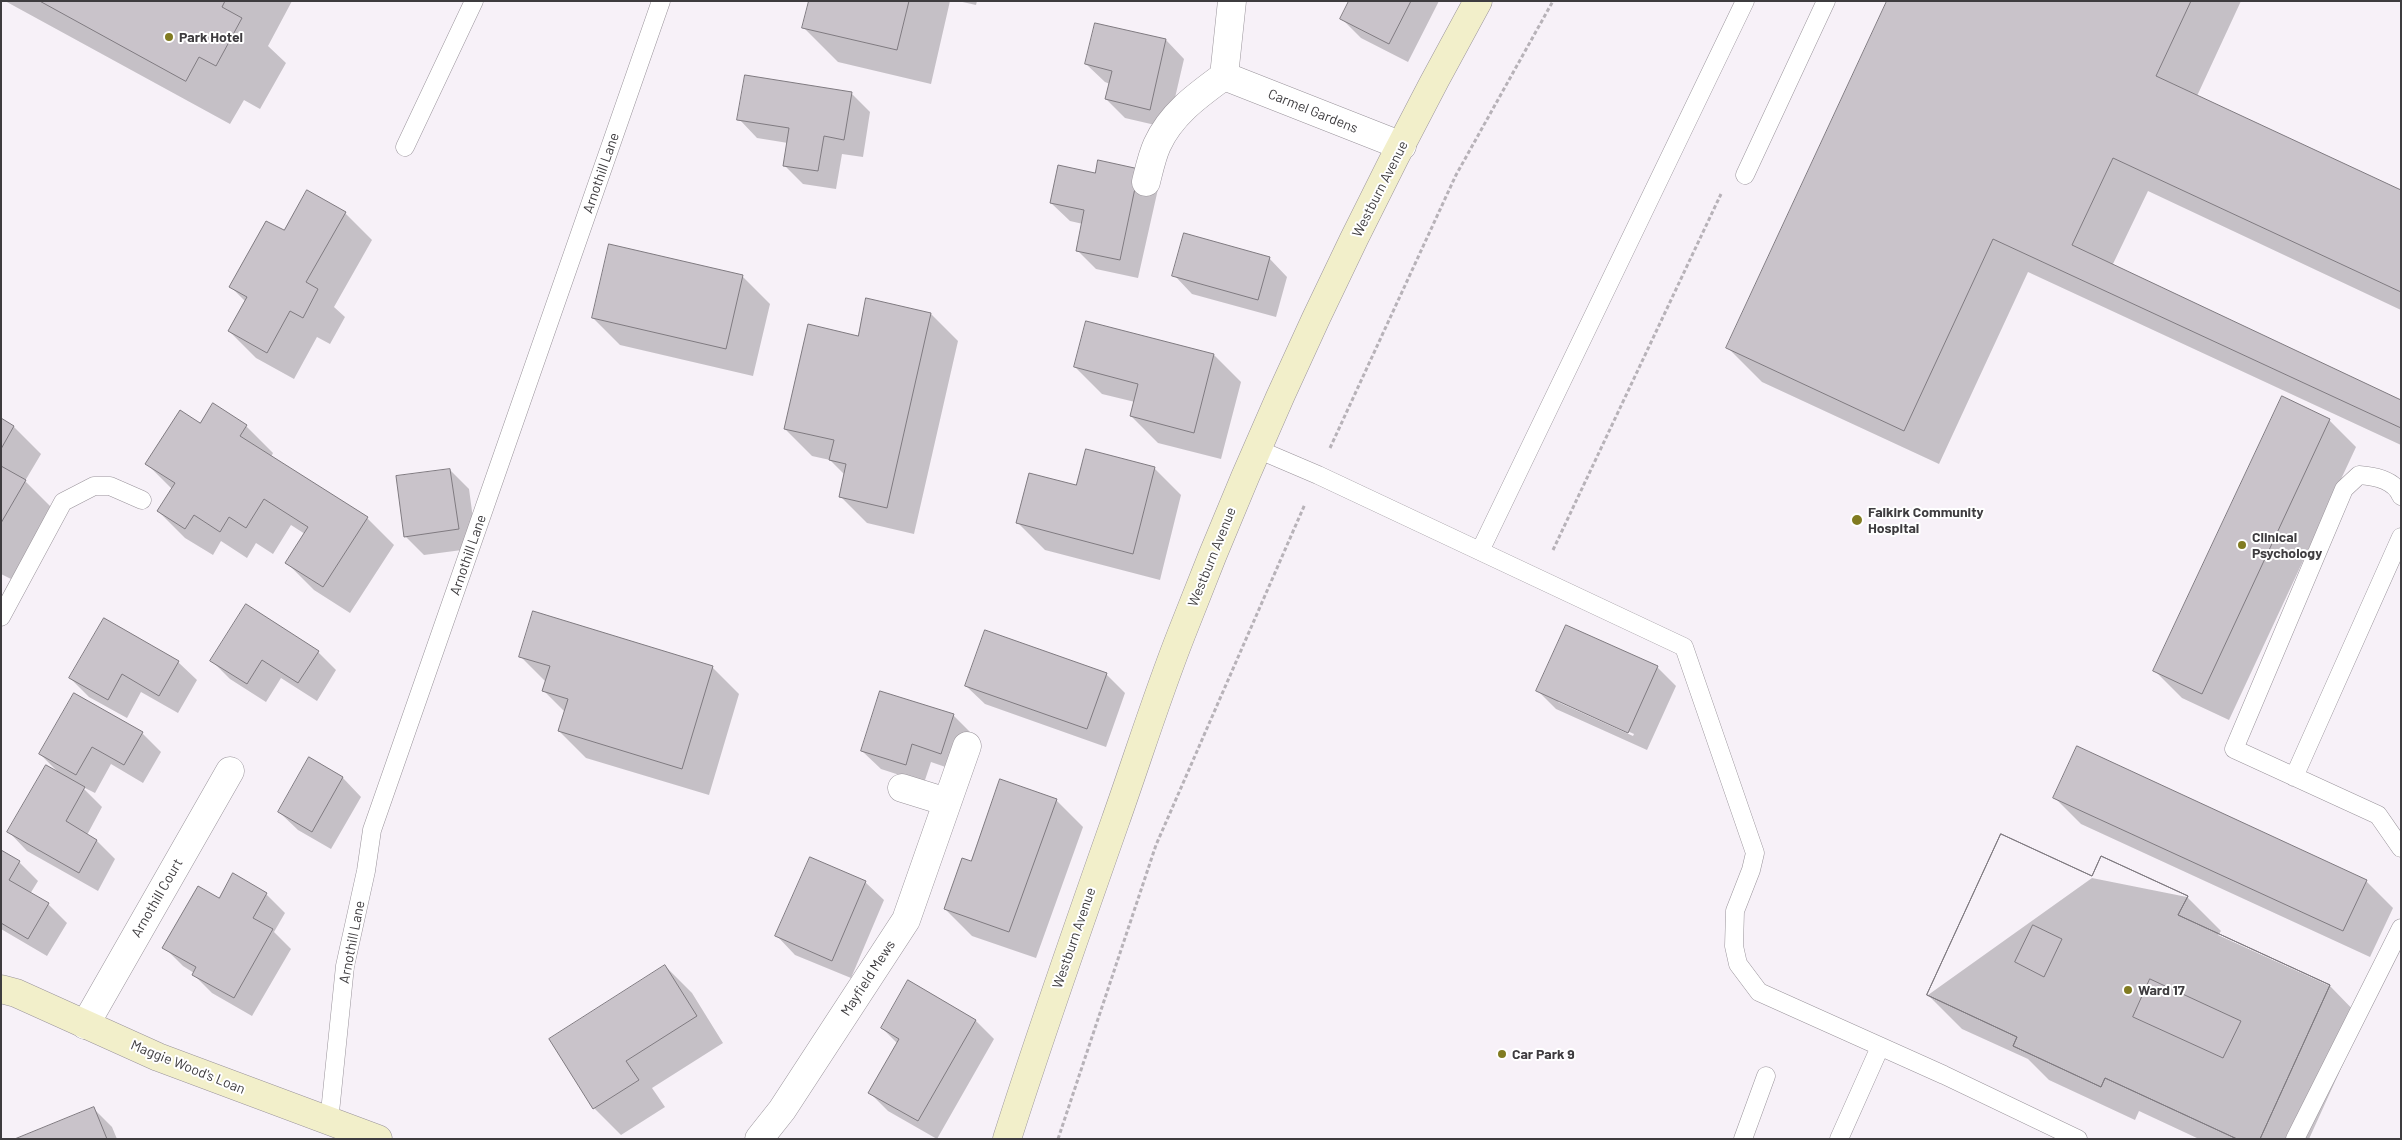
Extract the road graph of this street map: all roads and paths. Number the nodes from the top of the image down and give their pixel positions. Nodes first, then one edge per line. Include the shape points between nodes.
1 (474, 1) edge
2 (661, 1) edge
3 (1232, 1) edge
4 (1478, 1) edge
5 (1553, 1) edge
6 (1745, 1) edge
7 (1826, 1) edge
8 (1224, 76) junction
9 (1402, 146) junction
10 (405, 147) dead end
11 (1745, 175) dead end
12 (1146, 182) dead end
13 (1724, 188) dead end
14 (1257, 449) junction
15 (1318, 475) junction
16 (2401, 496) edge
17 (142, 500) dead end
18 (2401, 537) edge
19 (1480, 550) junction
20 (1540, 578) junction
21 (1, 617) edge
22 (967, 746) dead end
23 (230, 770) dead end
24 (2294, 777) junction
25 (902, 788) dead end
26 (948, 802) junction
27 (2401, 848) edge
28 (2401, 928) edge
29 (1, 989) edge
30 (85, 1025) junction
31 (1880, 1047) junction
32 (1766, 1076) dead end
33 (329, 1122) junction
34 (378, 1139) edge
35 (759, 1139) edge
36 (1007, 1139) edge
37 (1058, 1139) edge
38 (1743, 1139) edge
39 (1839, 1139) edge
40 (2078, 1139) edge
41 (2294, 1139) edge

1 - 10 lane
2 - 33 lane, Arnothill Lane via 372,830 345,966
3 - 8 street
4 - 9 main road, Westburn Avenue
5 - 15 path via 1456,175
6 - 19 lane
7 - 11 lane
8 - 9 street, Carmel Gardens
8 - 12 street via 1189,100 1157,144
9 - 14 main road, Westburn Avenue via 1334,278
13 - 20 path
14 - 15 lane
14 - 36 main road, Westburn Avenue via 1180,636
15 - 19 lane
15 - 37 path via 1156,845
16 - 24 lane via 2399,490 2377,477 2359,475 2344,489 2234,749
17 - 21 lane via 110,486 94,486 63,502
18 - 24 lane
19 - 20 lane
20 - 31 lane via 1684,647 1755,853 1734,911 1734,946 1738,964 1759,992
22 - 26 street, Mayfield Mews
23 - 30 street, Arnothill Court
24 - 27 lane via 2378,815
25 - 26 street
26 - 35 street, Mayfield Mews via 906,920 782,1110
28 - 41 lane
29 - 30 main road, Maggie Wood's Loan
30 - 33 main road, Maggie Wood's Loan via 158,1057
31 - 39 lane
31 - 40 lane
32 - 38 lane
33 - 34 main road, Maggie Wood's Loan

